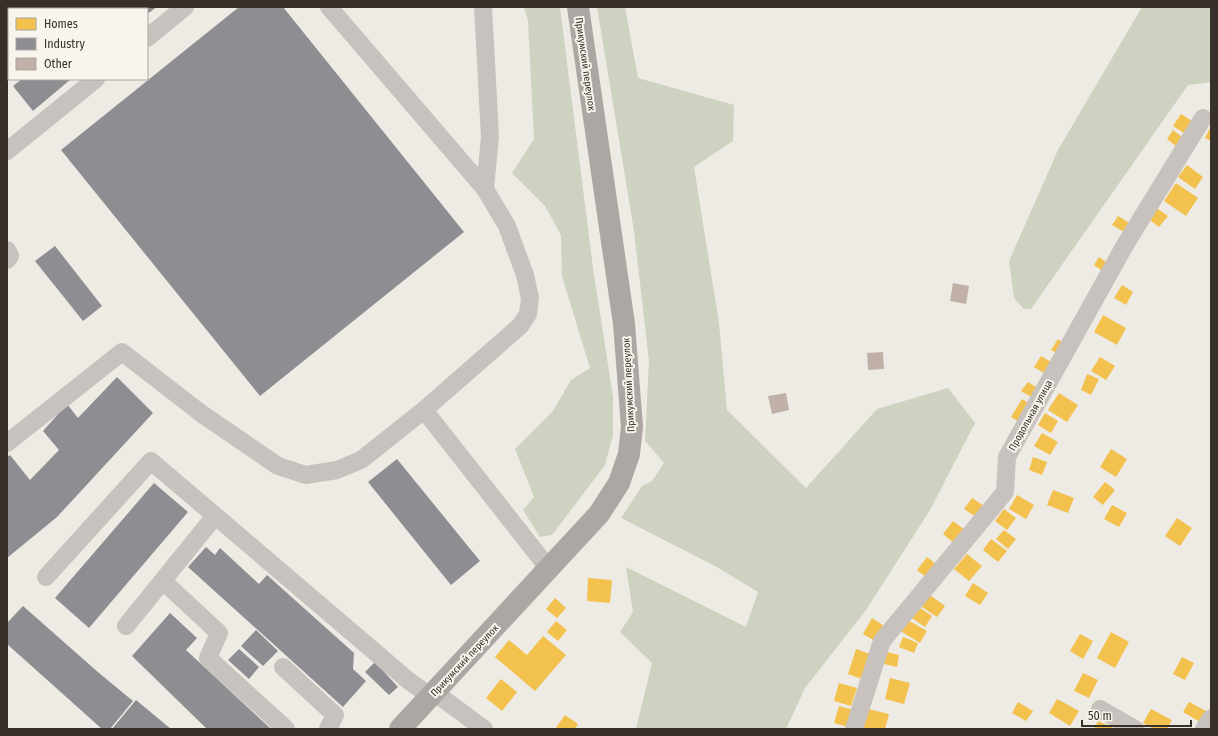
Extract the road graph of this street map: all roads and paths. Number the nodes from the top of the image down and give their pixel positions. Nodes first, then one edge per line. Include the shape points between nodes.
1 (185, 7) edge
2 (329, 7) edge
3 (483, 7) edge
4 (578, 7) edge
5 (148, 37) edge
6 (95, 80) edge
7 (1203, 118) dead end
8 (7, 151) edge
9 (485, 189) junction
10 (7, 250) edge
11 (7, 260) edge
12 (424, 410) junction
13 (9, 438) edge
14 (216, 516) junction
15 (549, 569) junction
16 (46, 577) dead end
17 (162, 581) junction
18 (126, 626) dead end
19 (283, 667) dead end
20 (432, 694) junction
21 (1100, 709) dead end
22 (1211, 718) edge
23 (286, 729) edge
24 (328, 729) edge
25 (400, 729) edge
26 (484, 729) edge
27 (854, 729) edge
28 (1135, 729) edge
29 (1204, 729) edge

1 - 5 street
2 - 9 street
3 - 9 street via 490,137
4 - 15 main road, Прикумский переулок via 624,324 632,427 629,454 619,483 599,514
6 - 8 street
7 - 27 street, Продольная улица via 1125,245 1007,457 1005,492 882,641
9 - 12 street via 507,226 525,274 530,298 528,314 520,326
10 - 11 street via 10,256
12 - 13 street via 361,460 337,470 306,475 278,466 202,414 122,352
12 - 15 street
14 - 16 street via 151,460
14 - 17 street
14 - 20 street via 403,676
15 - 20 main road, Прикумский переулок
17 - 18 street
17 - 23 street via 219,633 208,658
19 - 24 street via 335,715
20 - 25 main road, Прикумский переулок
20 - 26 street
21 - 28 street
22 - 29 street

